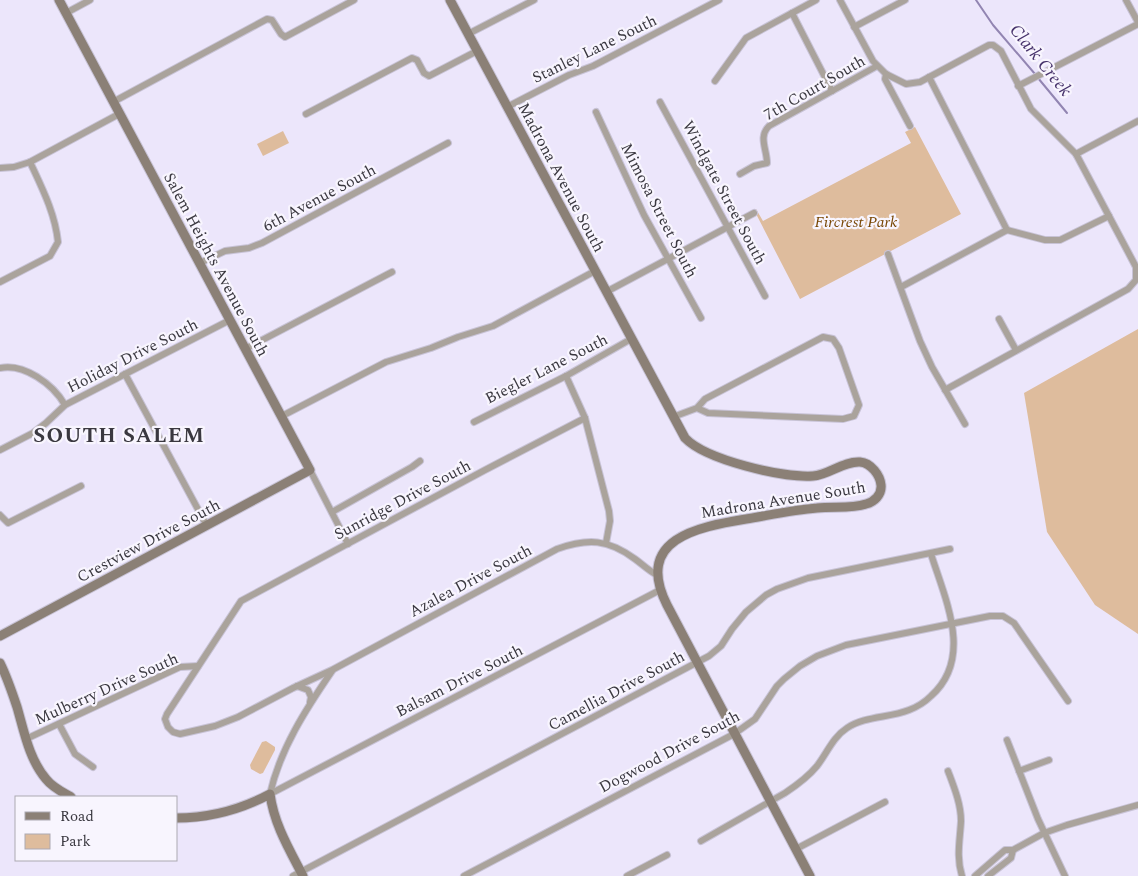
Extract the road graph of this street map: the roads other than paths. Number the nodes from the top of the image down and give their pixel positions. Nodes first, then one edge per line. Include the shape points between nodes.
1 (59, 0) edge
2 (90, 0) edge
3 (354, 0) edge
4 (450, 0) edge
5 (534, 0) edge
6 (719, 0) edge
7 (816, 0) edge
8 (840, 0) edge
9 (905, 0) edge
10 (1126, 0) edge
11 (66, 13) junction
12 (792, 13) junction
13 (1138, 23) edge
14 (854, 27) junction
15 (468, 34) junction
16 (477, 50) junction
17 (877, 66) junction
18 (886, 74) junction
19 (930, 77) junction
20 (715, 81) dead end
21 (1018, 86) junction
22 (832, 91) junction
23 (113, 102) junction
24 (660, 102) dead end
25 (507, 107) junction
26 (596, 112) dead end
27 (119, 114) junction
28 (306, 114) dead end
29 (1138, 120) edge
30 (910, 126) dead end
31 (448, 143) dead end
32 (1076, 154) junction
33 (30, 162) junction
34 (0, 168) edge
35 (740, 174) dead end
36 (754, 213) dead end
37 (1109, 216) junction
38 (728, 227) junction
39 (1007, 230) junction
40 (888, 254) dead end
41 (668, 259) junction
42 (200, 263) junction
43 (595, 271) junction
44 (392, 272) dead end
45 (0, 282) edge
46 (901, 287) junction
47 (606, 292) junction
48 (765, 296) dead end
49 (701, 318) dead end
50 (999, 319) dead end
51 (230, 320) junction
52 (631, 339) junction
53 (245, 349) junction
54 (1016, 350) junction
55 (0, 368) edge
56 (125, 374) junction
57 (566, 376) junction
58 (946, 390) junction
59 (65, 405) junction
60 (697, 408) junction
61 (282, 416) junction
62 (673, 417) junction
63 (585, 418) junction
64 (474, 422) dead end
65 (965, 424) dead end
66 (0, 450) edge
67 (420, 461) dead end
68 (310, 470) junction
69 (81, 486) dead end
70 (332, 512) junction
71 (0, 515) edge
72 (207, 526) junction
73 (606, 543) junction
74 (348, 544) junction
75 (950, 549) dead end
76 (931, 554) junction
77 (657, 575) junction
78 (660, 590) junction
79 (952, 624) junction
80 (0, 636) edge
81 (0, 663) edge
82 (697, 663) junction
83 (198, 666) junction
84 (332, 670) junction
85 (298, 686) junction
86 (1068, 701) dead end
87 (310, 703) junction
88 (166, 723) joint
89 (59, 724) junction
90 (734, 734) junction
91 (26, 739) junction
92 (1007, 740) dead end
93 (1049, 760) dead end
94 (93, 767) dead end
95 (1019, 770) junction
96 (948, 771) dead end
97 (270, 794) junction
98 (69, 796) edge
99 (770, 802) junction
100 (884, 802) dead end
101 (1138, 805) edge
102 (178, 818) edge
103 (1044, 833) junction
104 (701, 840) dead end
105 (796, 850) junction
106 (1013, 850) junction
107 (667, 855) dead end
108 (299, 875) edge
109 (464, 876) edge
110 (627, 876) edge
111 (810, 876) edge
112 (962, 876) edge
113 (975, 876) edge
114 (988, 876) edge
115 (1064, 876) edge

1 - 11 main road, Salem Heights Avenue South
2 - 11 street
3 - 23 street via 284,37 272,20 267,19
4 - 15 main road, Madrona Avenue South
5 - 15 street
6 - 25 street, Stanley Lane South via 594,66 568,75
7 - 12 street
8 - 14 street
9 - 14 street
10 - 13 street
11 - 23 main road, Salem Heights Avenue South
12 - 20 street via 746,38
12 - 22 street
13 - 21 street
14 - 17 street
15 - 16 main road, Madrona Avenue South
16 - 25 main road, Madrona Avenue South
16 - 28 street via 429,76 412,58
17 - 18 street
17 - 22 street, 7th Court South
18 - 19 street via 910,84
18 - 30 street
19 - 21 street via 993,46 1001,51
19 - 39 street
21 - 32 street via 1031,109
22 - 35 street, 7th Court South via 767,128 763,138 767,163
23 - 27 main road, Salem Heights Avenue South
24 - 38 street, Windgate Street South
25 - 43 main road, Madrona Avenue South
26 - 41 street, Mimosa Street South
27 - 33 street
27 - 42 main road, Salem Heights Avenue South
29 - 32 street
31 - 42 street, 6th Avenue South via 262,244 225,251
32 - 37 street
33 - 34 street
33 - 45 street via 48,202 58,242 50,256
36 - 38 street
37 - 39 street via 1060,240 1045,240
37 - 54 street via 1136,267 1136,280 1128,289
38 - 41 street
38 - 48 street, Windgate Street South
39 - 46 street
40 - 46 street
41 - 47 street
41 - 49 street, Mimosa Street South
42 - 51 main road, Salem Heights Avenue South
43 - 47 main road, Madrona Avenue South
43 - 61 street via 493,326 386,362
44 - 53 street
46 - 58 street via 920,341
47 - 52 main road, Madrona Avenue South
50 - 54 street
51 - 53 main road, Salem Heights Avenue South
51 - 56 street, Holiday Drive South
52 - 57 street, Biegler Lane South
52 - 62 main road, Madrona Avenue South
53 - 61 main road, Salem Heights Avenue South
54 - 58 street
55 - 59 street via 15,368 36,376
56 - 59 street, Holiday Drive South
56 - 72 street
57 - 63 street
57 - 64 street, Biegler Lane South
58 - 65 street
59 - 66 street, Holiday Drive South via 40,428
60 - 60 street via 705,399 823,337 833,339 839,348 859,405 854,416 843,419 708,413
60 - 62 street
61 - 68 main road, Salem Heights Avenue South
62 - 77 main road, Madrona Avenue South via 690,444 710,455 802,476 821,475 862,462 875,470 881,489 874,500 864,505 786,512 721,523 681,535 667,547
63 - 73 street via 609,511
63 - 74 street, Sunridge Drive South
67 - 70 street
68 - 70 street, Salem Heights Avenue South
68 - 72 main road, Crestview Drive South
69 - 71 street via 8,523
70 - 74 street, Salem Heights Avenue South
72 - 80 main road, Crestview Drive South
73 - 77 street, Azalea Drive South
73 - 84 street, Azalea Drive South via 578,542 557,549
74 - 83 street, Sunridge Drive South via 245,598
75 - 76 street, Camellia Drive South
76 - 79 street
76 - 82 street, Camellia Drive South via 808,578 777,589 746,612 721,646
77 - 78 main road, Madrona Avenue South
78 - 82 main road, Madrona Avenue South
78 - 97 street, Balsam Drive South
79 - 86 street, Dogwood Drive South via 990,616 1009,618
79 - 90 street, Dogwood Drive South via 846,645 817,656 784,679 754,720
79 - 99 street via 953,660 938,690 910,710 861,721 847,728 805,778
81 - 91 main road
82 - 90 main road, Madrona Avenue South
82 - 108 street, Camellia Drive South
83 - 88 street, Sunridge Drive South via 167,714
83 - 89 street, Mulberry Drive South via 180,667
84 - 85 street, Azalea Drive South
84 - 87 street
85 - 87 street via 308,690
85 - 88 street, Azalea Drive South via 215,726 180,734 173,732
87 - 97 street via 278,763
89 - 91 street, Mulberry Drive South
89 - 94 street via 75,754
90 - 99 main road, Madrona Avenue South
90 - 109 street, Dogwood Drive South
91 - 98 main road via 46,779
92 - 95 street
93 - 95 street
95 - 103 street
96 - 112 street via 959,802 958,852
97 - 102 main road via 217,815
97 - 108 main road via 272,810
99 - 104 street
99 - 105 main road, Madrona Avenue South
100 - 105 street
101 - 103 street
103 - 106 street
103 - 115 street
105 - 111 main road, Madrona Avenue South
106 - 113 street via 1006,850
106 - 114 street via 1011,858
107 - 110 street

